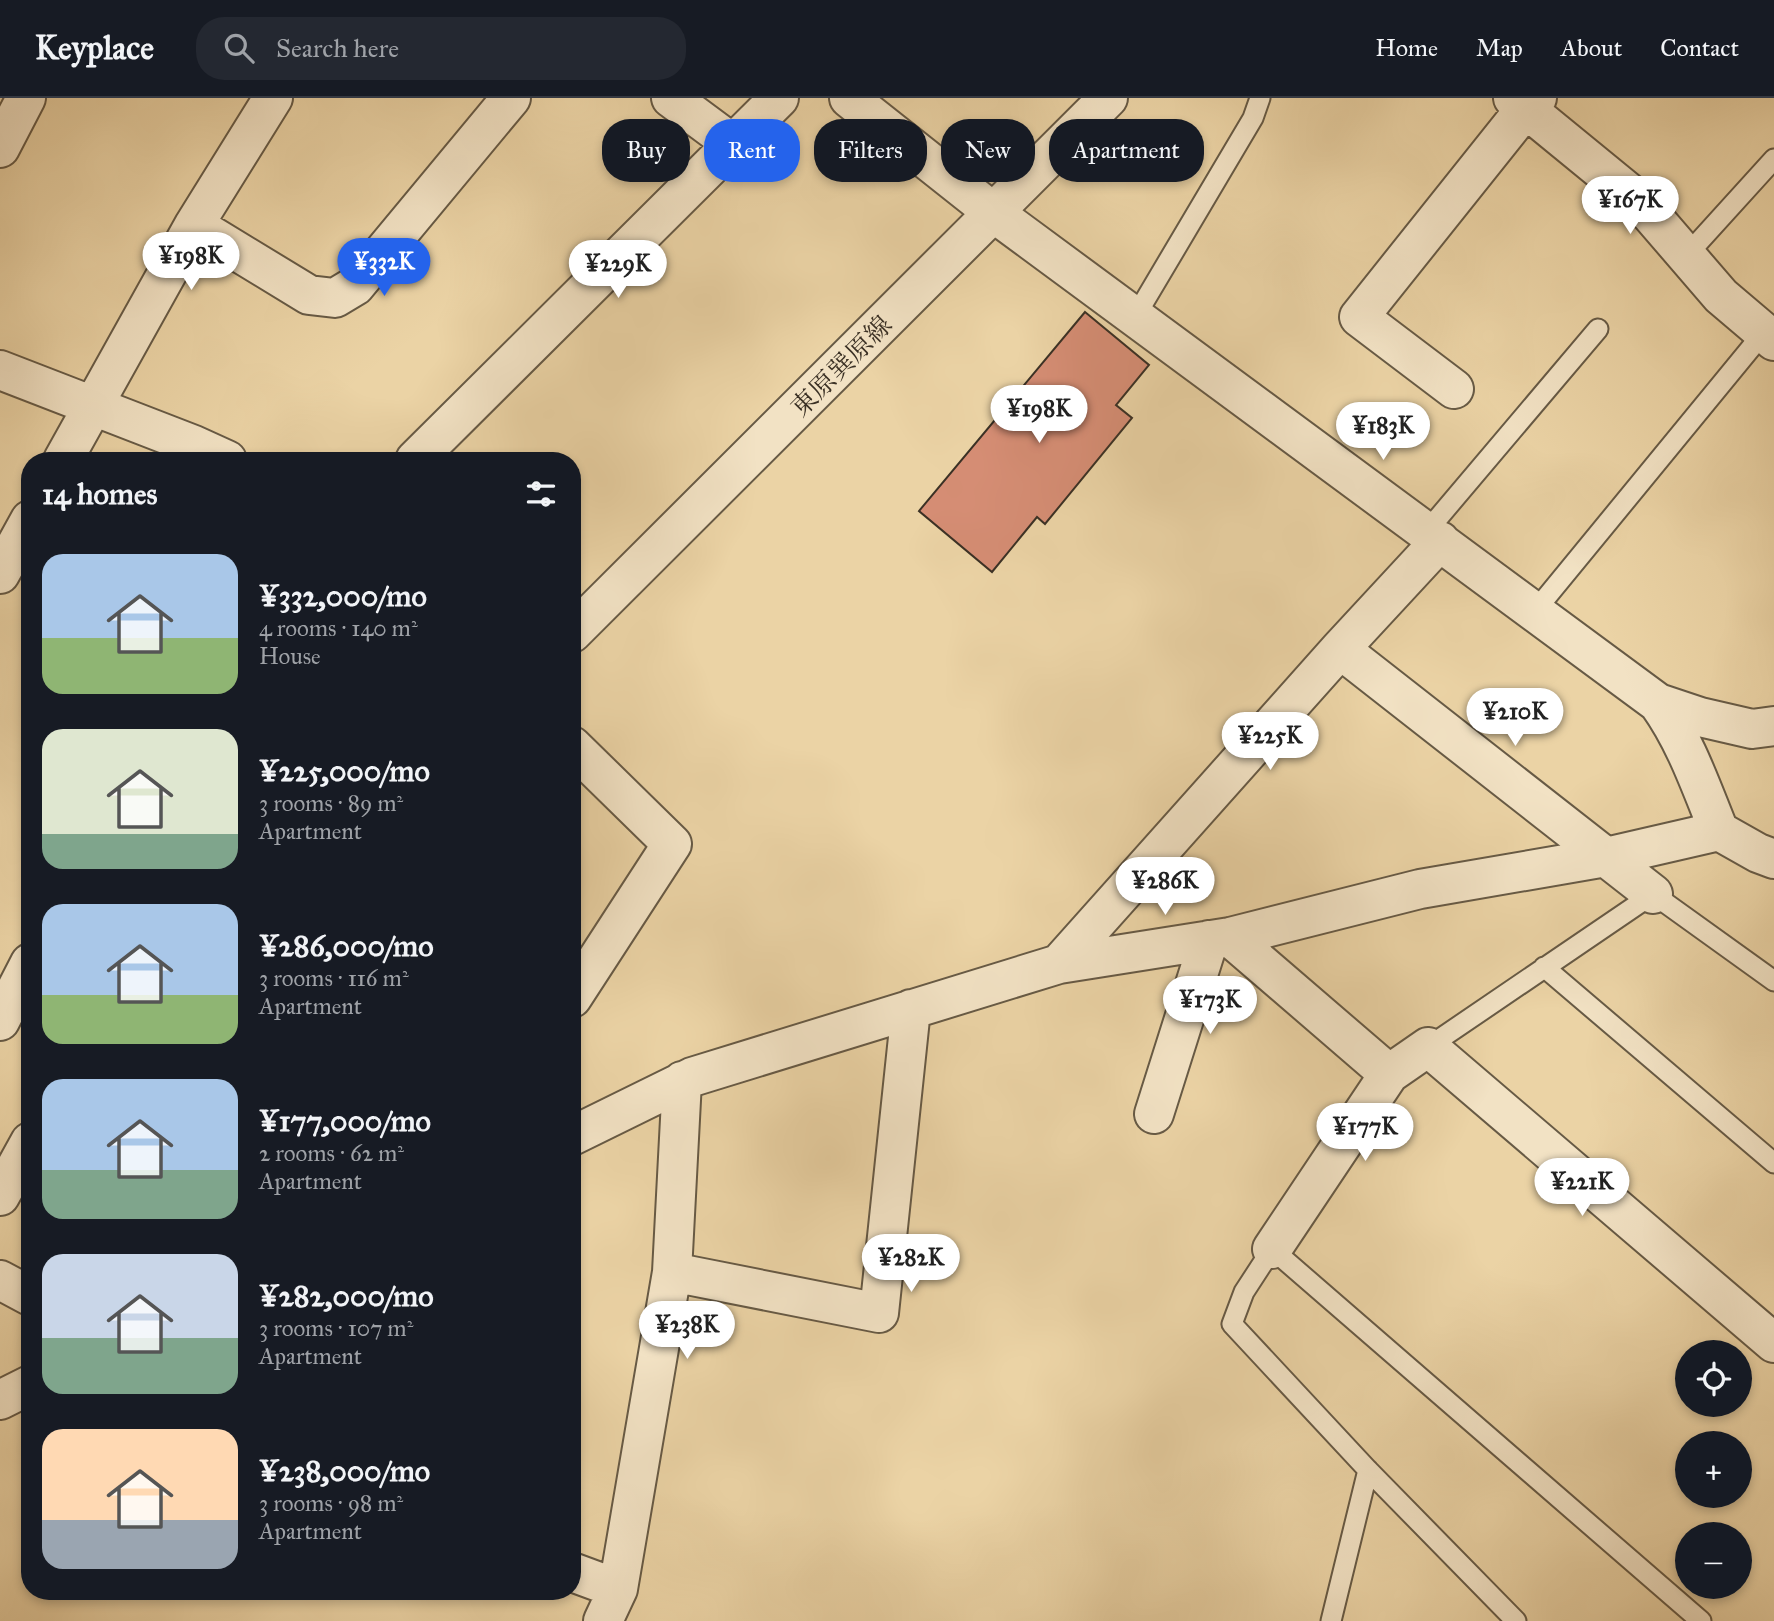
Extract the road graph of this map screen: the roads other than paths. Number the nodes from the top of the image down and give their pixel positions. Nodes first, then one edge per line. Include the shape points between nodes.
1 (26, 98) edge
2 (273, 98) edge
3 (511, 98) edge
4 (671, 98) edge
5 (779, 98) edge
6 (849, 98) edge
7 (1108, 98) edge
8 (1260, 98) edge
9 (1525, 102) edge
10 (758, 119) edge
11 (704, 122) edge
12 (0, 148) edge
13 (1774, 159) edge
14 (704, 173) edge
15 (994, 213) junction
16 (194, 225) junction
17 (1686, 256) junction
18 (1135, 317) junction
19 (1598, 329) dead end
20 (1769, 336) edge
21 (0, 370) edge
22 (1454, 389) dead end
23 (93, 406) junction
24 (67, 452) edge
25 (209, 452) edge
26 (423, 452) edge
27 (21, 536) edge
28 (1434, 536) junction
29 (0, 573) edge
30 (1535, 611) junction
31 (581, 625) edge
32 (1340, 649) junction
33 (1658, 703) junction
34 (1774, 726) edge
35 (581, 755) edge
36 (1719, 831) junction
37 (1605, 857) junction
38 (1774, 859) edge
39 (1653, 894) junction
40 (1220, 939) junction
41 (1059, 964) junction
42 (1544, 967) junction
43 (21, 980) edge
44 (1774, 981) edge
45 (581, 984) edge
46 (911, 1009) junction
47 (0, 1021) edge
48 (1428, 1047) junction
49 (1389, 1074) junction
50 (682, 1081) junction
51 (1154, 1114) dead end
52 (581, 1132) edge
53 (21, 1158) edge
54 (1774, 1163) edge
55 (0, 1196) edge
56 (1272, 1249) junction
57 (672, 1272) junction
58 (0, 1280) edge
59 (21, 1291) edge
60 (1774, 1343) edge
61 (21, 1390) edge
62 (0, 1400) edge
63 (1368, 1470) junction
64 (581, 1580) edge
65 (611, 1605) edge
66 (1331, 1621) edge
67 (1516, 1621) edge
68 (1700, 1621) edge

1 - 12 street
2 - 16 street
3 - 16 street via 355,286 335,298 309,295
4 - 11 street
5 - 10 street
6 - 15 street
7 - 15 street, 東原巽原線
8 - 18 lane via 1253,118
9 - 17 street via 1640,202
9 - 22 street via 1359,317
13 - 17 lane
14 - 26 street
15 - 18 street
15 - 31 street, 東原巽原線
16 - 23 street
17 - 20 street via 1721,296
18 - 28 street
19 - 28 lane
20 - 30 lane
21 - 23 street
23 - 24 street
23 - 25 street
27 - 29 street
28 - 30 street
28 - 32 street
30 - 33 street
32 - 37 street
32 - 41 street
33 - 34 street via 1752,729
33 - 36 street via 1685,748
35 - 45 street via 672,844
36 - 37 street
36 - 38 street
37 - 39 street
37 - 40 street via 1420,889
39 - 42 lane
39 - 44 lane
40 - 41 street
40 - 49 street
40 - 51 street
41 - 46 street
42 - 48 lane
42 - 54 lane
43 - 47 street
46 - 50 street
46 - 57 street via 879,1312
48 - 49 street
48 - 60 street
49 - 56 street
50 - 52 street
50 - 57 street
53 - 55 street
56 - 63 lane via 1244,1292 1233,1324
56 - 68 lane
57 - 65 street
58 - 59 street
61 - 62 street
63 - 66 lane
63 - 67 lane
64 - 65 street

